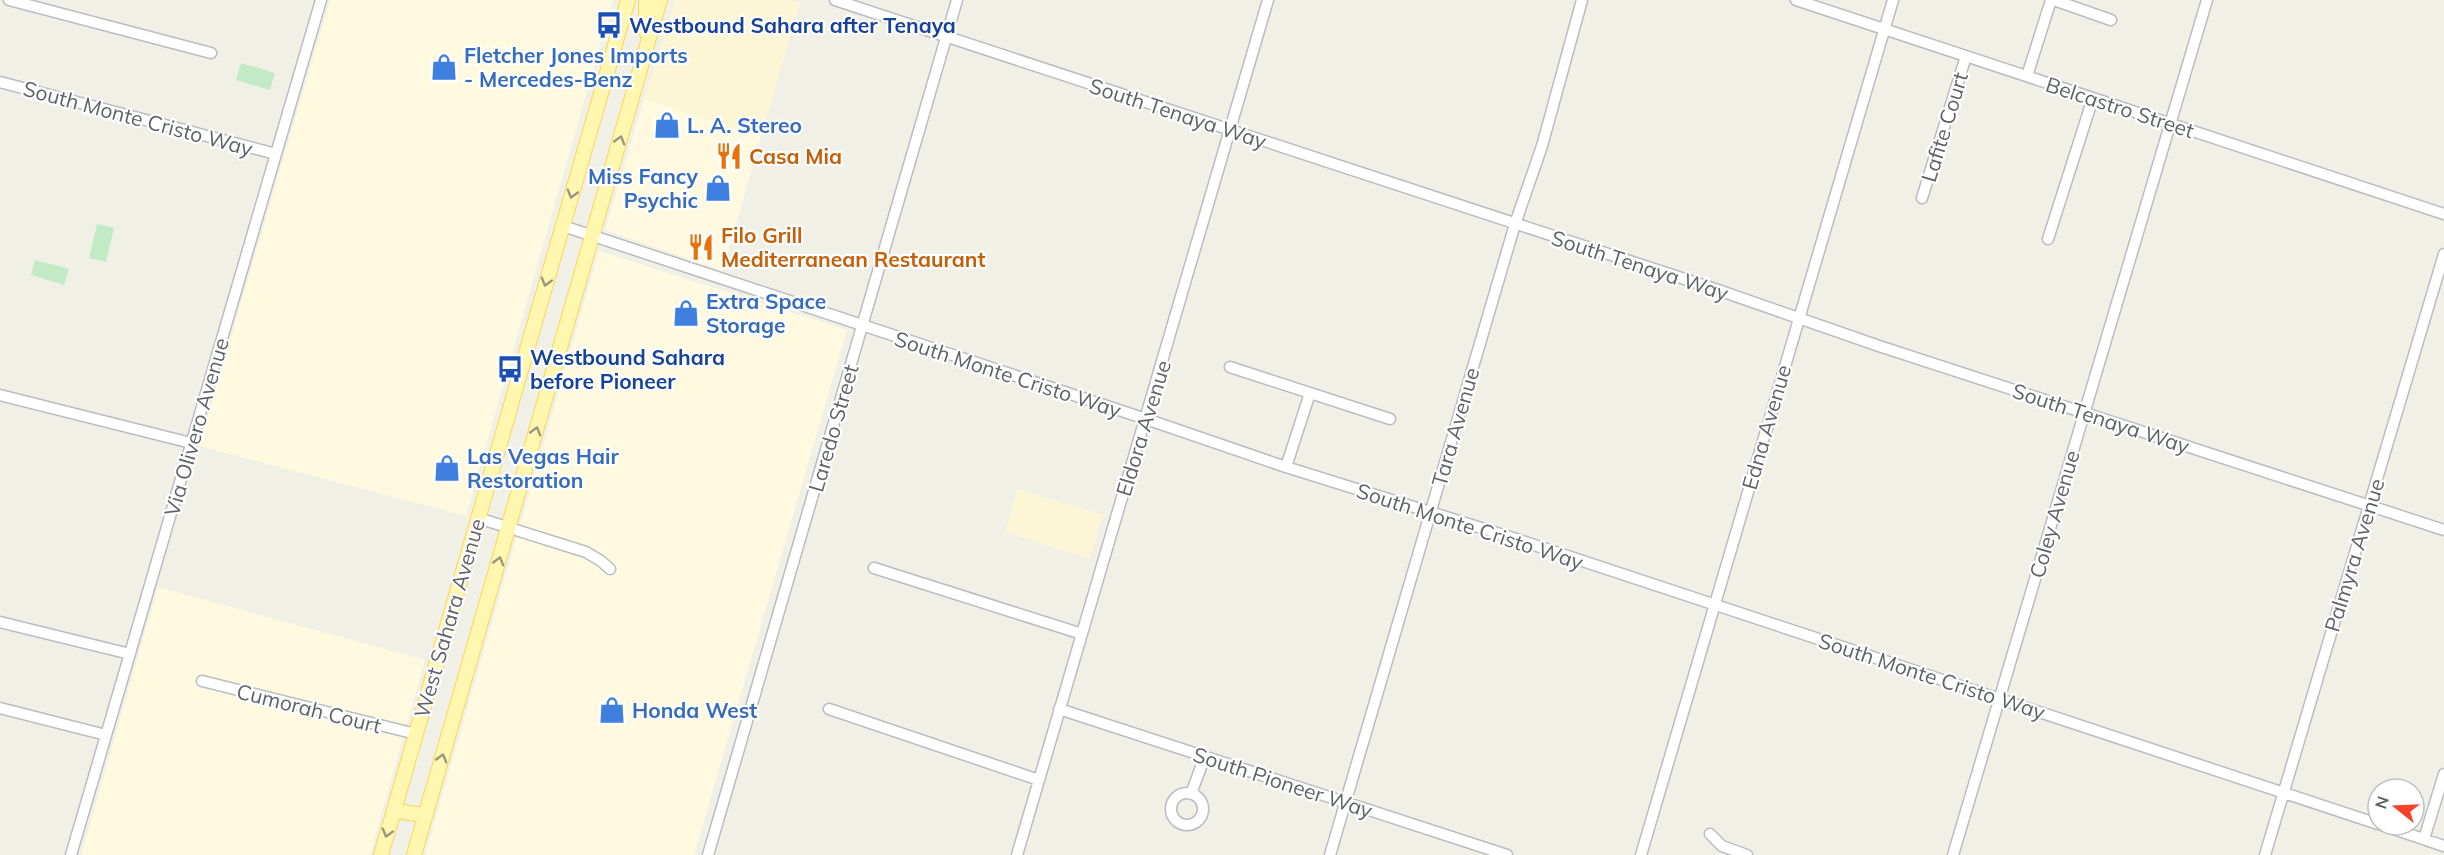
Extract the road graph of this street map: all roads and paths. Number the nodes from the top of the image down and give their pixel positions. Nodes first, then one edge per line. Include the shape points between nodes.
1 (9, 0) edge
2 (321, 0) edge
3 (628, 0) edge
4 (646, 0) edge
5 (660, 0) edge
6 (836, 0) edge
7 (957, 0) edge
8 (1268, 0) edge
9 (1582, 0) edge
10 (1796, 0) edge
11 (1893, 0) edge
12 (2053, 0) edge
13 (2207, 0) edge
14 (2111, 20) dead end
15 (1885, 29) junction
16 (946, 37) junction
17 (646, 49) junction
18 (211, 53) dead end
19 (1966, 56) junction
20 (2027, 76) junction
21 (0, 82) edge
22 (2093, 98) junction
23 (2171, 124) junction
24 (1230, 130) junction
25 (276, 154) junction
26 (1922, 198) dead end
27 (2444, 214) edge
28 (1515, 224) junction
29 (563, 226) junction
30 (593, 236) junction
31 (2048, 239) dead end
32 (2444, 254) edge
33 (1798, 317) junction
34 (862, 326) junction
35 (1230, 367) dead end
36 (1310, 393) junction
37 (0, 395) edge
38 (2084, 412) junction
39 (1146, 419) junction
40 (1390, 419) dead end
41 (191, 443) junction
42 (1286, 467) junction
43 (2369, 505) junction
44 (1429, 513) junction
45 (478, 518) junction
46 (508, 527) junction
47 (2444, 530) edge
48 (874, 568) dead end
49 (610, 569) dead end
50 (1714, 606) junction
51 (0, 622) edge
52 (1082, 634) junction
53 (130, 654) junction
54 (202, 681) dead end
55 (2000, 699) junction
56 (0, 708) edge
57 (829, 709) dead end
58 (1059, 709) junction
59 (416, 734) junction
60 (106, 735) junction
61 (1205, 756) junction
62 (2444, 774) edge
63 (1039, 780) junction
64 (2283, 793) junction
65 (1191, 794) dead end
66 (1345, 802) junction
67 (394, 811) junction
68 (426, 815) junction
69 (2366, 820) edge
70 (1710, 834) dead end
71 (2418, 837) edge
72 (2424, 839) junction
73 (2444, 846) edge
74 (1486, 852) edge
75 (71, 855) edge
76 (381, 855) edge
77 (414, 855) edge
78 (708, 855) edge
79 (1017, 855) edge
80 (1330, 855) edge
81 (1507, 855) edge
82 (1641, 855) edge
83 (1747, 855) edge
84 (1953, 855) edge
85 (2265, 855) edge

1 - 18 street
2 - 25 street, Via Olivero Avenue
3 -> 29 main road, West Sahara Avenue
4 - 17 main road
5 - 17 main road, West Sahara Avenue
6 - 16 street, South Tenaya Way
7 - 16 street, Laredo Street
8 - 24 street, Eldora Avenue
9 - 28 street, Tara Avenue via 1542,146
10 - 15 street, Belcastro Street
11 - 15 street, Edna Avenue
12 - 14 street
12 - 20 street
13 - 23 street, Coley Avenue
15 - 19 street, Belcastro Street
15 - 33 street, Edna Avenue
16 - 24 street, South Tenaya Way
16 - 34 street, Laredo Street
30 -> 17 main road, West Sahara Avenue
19 - 20 street, Belcastro Street
19 - 26 street, Lafite Court
20 - 22 street, Belcastro Street
21 - 25 street, South Monte Cristo Way
22 - 23 street, Belcastro Street
22 - 31 street
23 - 27 street, Belcastro Street
23 - 38 street, Coley Avenue
24 - 28 street, South Tenaya Way
24 - 39 street, Eldora Avenue
25 - 41 street, Via Olivero Avenue
28 - 33 street, South Tenaya Way
28 - 44 street, Tara Avenue
29 - 30 street, South Monte Cristo Way
29 -> 45 main road, West Sahara Avenue
30 - 34 street, South Monte Cristo Way
46 -> 30 main road, West Sahara Avenue
32 - 43 street, Palmyra Avenue
33 - 38 street, South Tenaya Way
33 - 50 street, Edna Avenue
34 - 39 street, South Monte Cristo Way
34 - 78 street, Laredo Street
35 - 36 street
36 - 40 street
36 - 42 street
37 - 41 street
38 - 43 street, South Tenaya Way
38 - 55 street, Coley Avenue
39 - 42 street, South Monte Cristo Way
39 - 52 street, Eldora Avenue
41 - 53 street, Via Olivero Avenue
42 - 44 street, South Monte Cristo Way
43 - 47 street, South Tenaya Way
43 - 64 street, Palmyra Avenue
44 - 50 street, South Monte Cristo Way
44 - 66 street, Tara Avenue
45 - 46 street
45 - 59 main road, West Sahara Avenue
46 - 49 street via 586,552
68 -> 46 main road, West Sahara Avenue
48 - 52 street
50 - 55 street, South Monte Cristo Way
50 - 82 street, Edna Avenue
51 - 53 street
52 - 58 street, Eldora Avenue
53 - 60 street, Via Olivero Avenue
54 - 59 street, Cumorah Court
55 - 64 street, South Monte Cristo Way
55 - 84 street, Coley Avenue
56 - 60 street
57 - 63 street
58 - 61 street, South Pioneer Way
58 - 63 street, Eldora Avenue
59 - 67 main road, West Sahara Avenue
60 - 75 street, Via Olivero Avenue
61 - 65 street
61 - 66 street, South Pioneer Way
62 - 72 street
63 - 79 street, Eldora Avenue
64 - 69 street, South Monte Cristo Way
64 - 85 street, Palmyra Avenue
66 - 74 street, South Pioneer Way
66 - 80 street, Tara Avenue
67 - 68 main road
67 -> 76 main road, West Sahara Avenue
68 - 77 main road, West Sahara Avenue
70 - 83 street via 1722,846
71 - 72 street, South Monte Cristo Way
72 - 73 street, South Monte Cristo Way
74 - 81 street, South Pioneer Way

